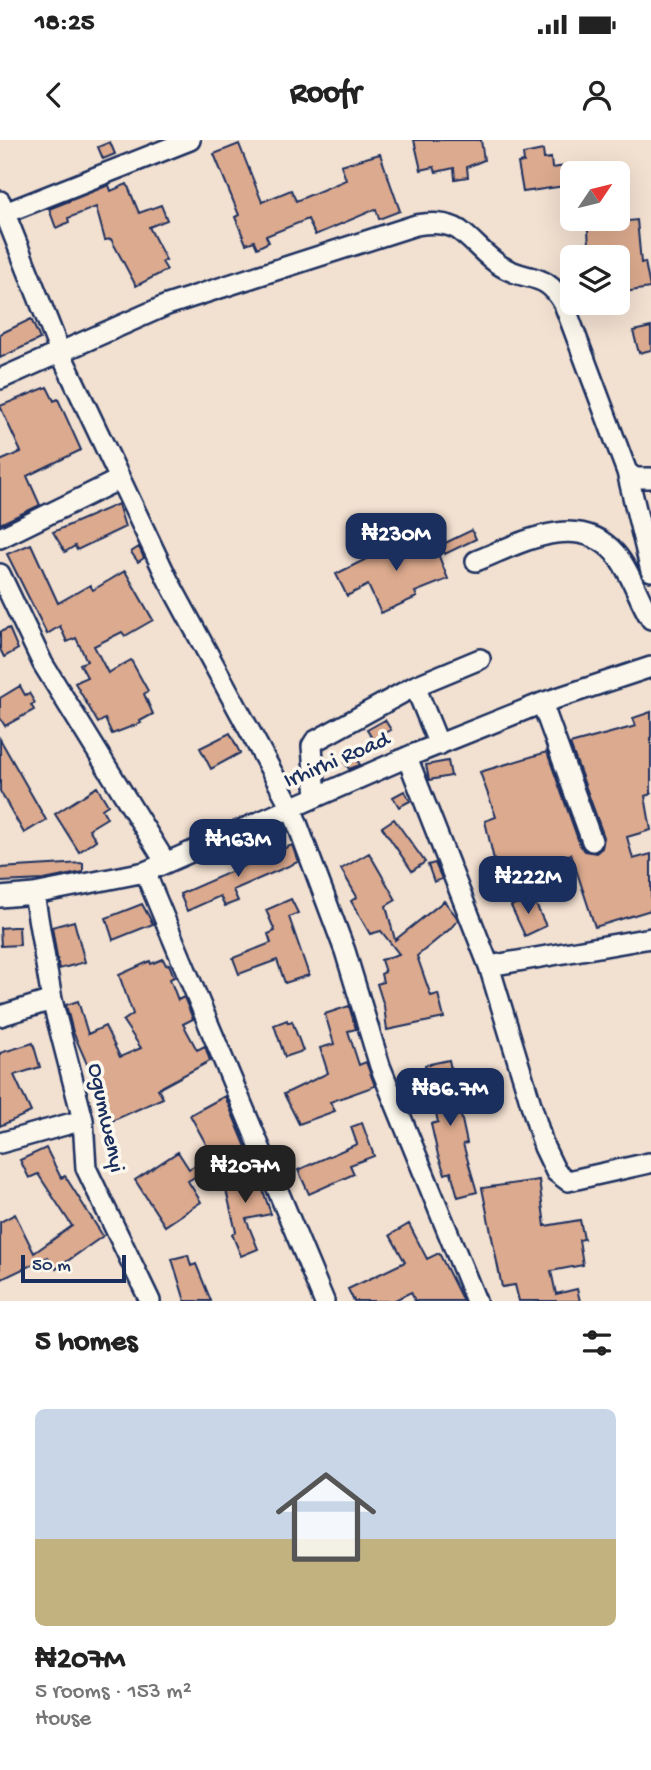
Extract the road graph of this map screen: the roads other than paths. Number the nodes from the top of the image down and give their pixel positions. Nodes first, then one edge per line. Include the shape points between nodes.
1 (190, 140) edge
2 (2, 210) edge
3 (60, 352) junction
4 (0, 379) edge
5 (627, 472) junction
6 (651, 478) edge
7 (120, 479) junction
8 (0, 538) edge
9 (476, 561) dead end
10 (651, 571) edge
11 (0, 574) edge
12 (651, 619) edge
13 (480, 659) dead end
14 (651, 667) edge
15 (415, 686) junction
16 (542, 703) junction
17 (439, 744) junction
18 (407, 757) junction
19 (316, 796) junction
20 (291, 807) junction
21 (592, 841) dead end
22 (166, 863) junction
23 (145, 872) junction
24 (34, 894) junction
25 (0, 897) edge
26 (651, 938) edge
27 (489, 966) junction
28 (52, 1000) junction
29 (0, 1016) edge
30 (83, 1120) junction
31 (0, 1143) edge
32 (649, 1163) dead end
33 (150, 1301) edge
34 (324, 1301) edge
35 (476, 1301) edge

1 - 2 street
2 - 3 street
3 - 4 street
3 - 5 street via 167,305 416,225 439,223 459,230 504,268 541,278 555,288
3 - 7 street
5 - 6 street via 635,478
5 - 10 street
7 - 8 street
7 - 20 street via 168,580
9 - 12 street via 544,534 572,531 599,538 617,554
11 - 22 street via 43,664
13 - 15 street
14 - 16 street, Irhirhi Road
15 - 17 street
15 - 19 street via 315,741
16 - 17 street, Irhirhi Road
16 - 21 street
17 - 18 street, Irhirhi Road
18 - 19 street, Irhirhi Road
18 - 27 street
19 - 20 street, Irhirhi Road
20 - 22 street, Irhirhi Road
20 - 35 street via 345,951 380,1066
22 - 23 street, Irhirhi Road
23 - 24 street, Irhirhi Road
23 - 34 street
24 - 25 street, Irhirhi Road
24 - 28 street, Ogumwenyi
26 - 27 street
27 - 32 street via 544,1147 556,1172 568,1181
28 - 29 street
28 - 30 street, Ogumwenyi
30 - 31 street
30 - 33 street, Ogumwenyi via 86,1168

